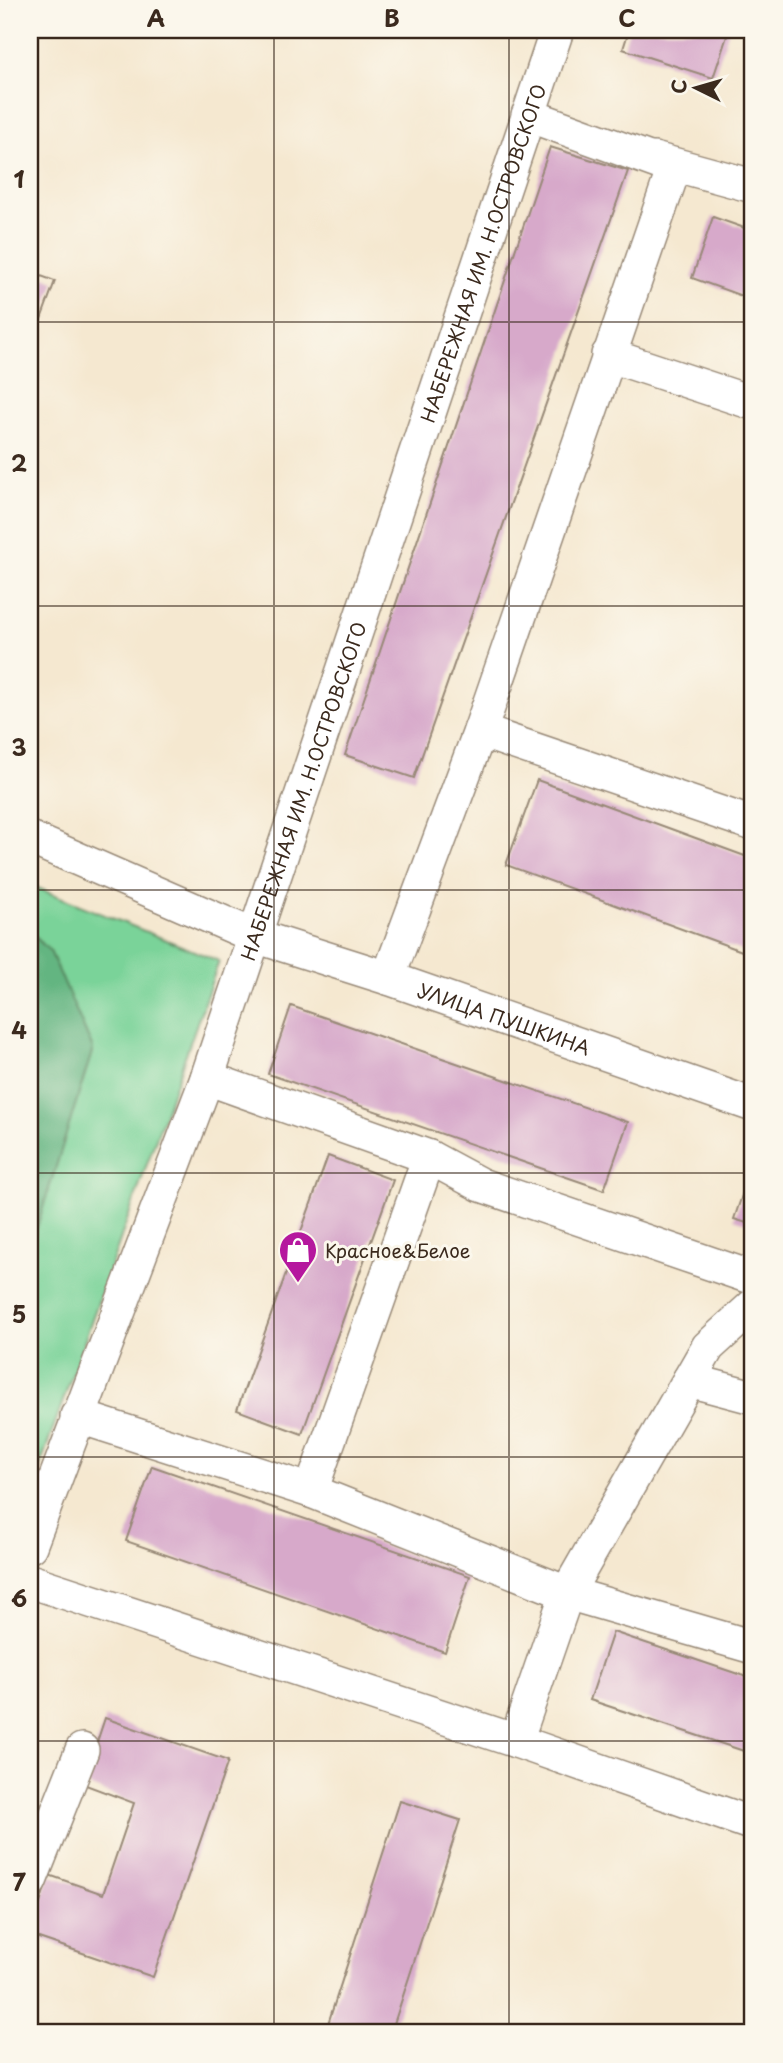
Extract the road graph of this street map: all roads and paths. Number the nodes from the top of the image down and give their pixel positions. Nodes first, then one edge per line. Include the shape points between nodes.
1 (557, 30) edge
2 (528, 115) junction
3 (638, 155) junction
4 (753, 186) edge
5 (608, 355) junction
6 (753, 403) edge
7 (480, 731) junction
8 (753, 824) edge
9 (30, 838) edge
10 (252, 935) junction
11 (388, 978) junction
12 (206, 1078) junction
13 (753, 1105) edge
14 (429, 1157) junction
15 (753, 1278) edge
16 (753, 1306) edge
17 (689, 1380) junction
18 (753, 1397) edge
19 (77, 1416) junction
20 (311, 1491) junction
21 (30, 1546) edge
22 (30, 1581) edge
23 (567, 1593) junction
24 (753, 1647) edge
25 (516, 1741) junction
26 (82, 1751) dead end
27 (753, 1824) edge
28 (30, 1881) edge

1 - 2 street, НАБЕРЕЖНАЯ ИМ. Н.ОСТРОВСКОГО
2 - 3 street
2 - 10 street, НАБЕРЕЖНАЯ ИМ. Н.ОСТРОВСКОГО
3 - 4 street
3 - 5 street via 674,168
5 - 6 street
5 - 7 street
7 - 8 street
7 - 11 street
9 - 10 street, УЛИЦА ПУШКИНА
10 - 11 street, УЛИЦА ПУШКИНА
10 - 12 street, НАБЕРЕЖНАЯ ИМ. Н.ОСТРОВСКОГО
11 - 13 street, УЛИЦА ПУШКИНА
12 - 14 street
12 - 19 street, НАБЕРЕЖНАЯ ИМ. Н.ОСТРОВСКОГО
14 - 15 street via 481,1185
14 - 20 street
16 - 17 street via 708,1347
17 - 18 street
17 - 23 street
19 - 20 street
19 - 21 street, НАБЕРЕЖНАЯ ИМ. Н.ОСТРОВСКОГО
20 - 23 street
22 - 25 street
23 - 24 street
23 - 25 street
25 - 27 street
26 - 28 street

